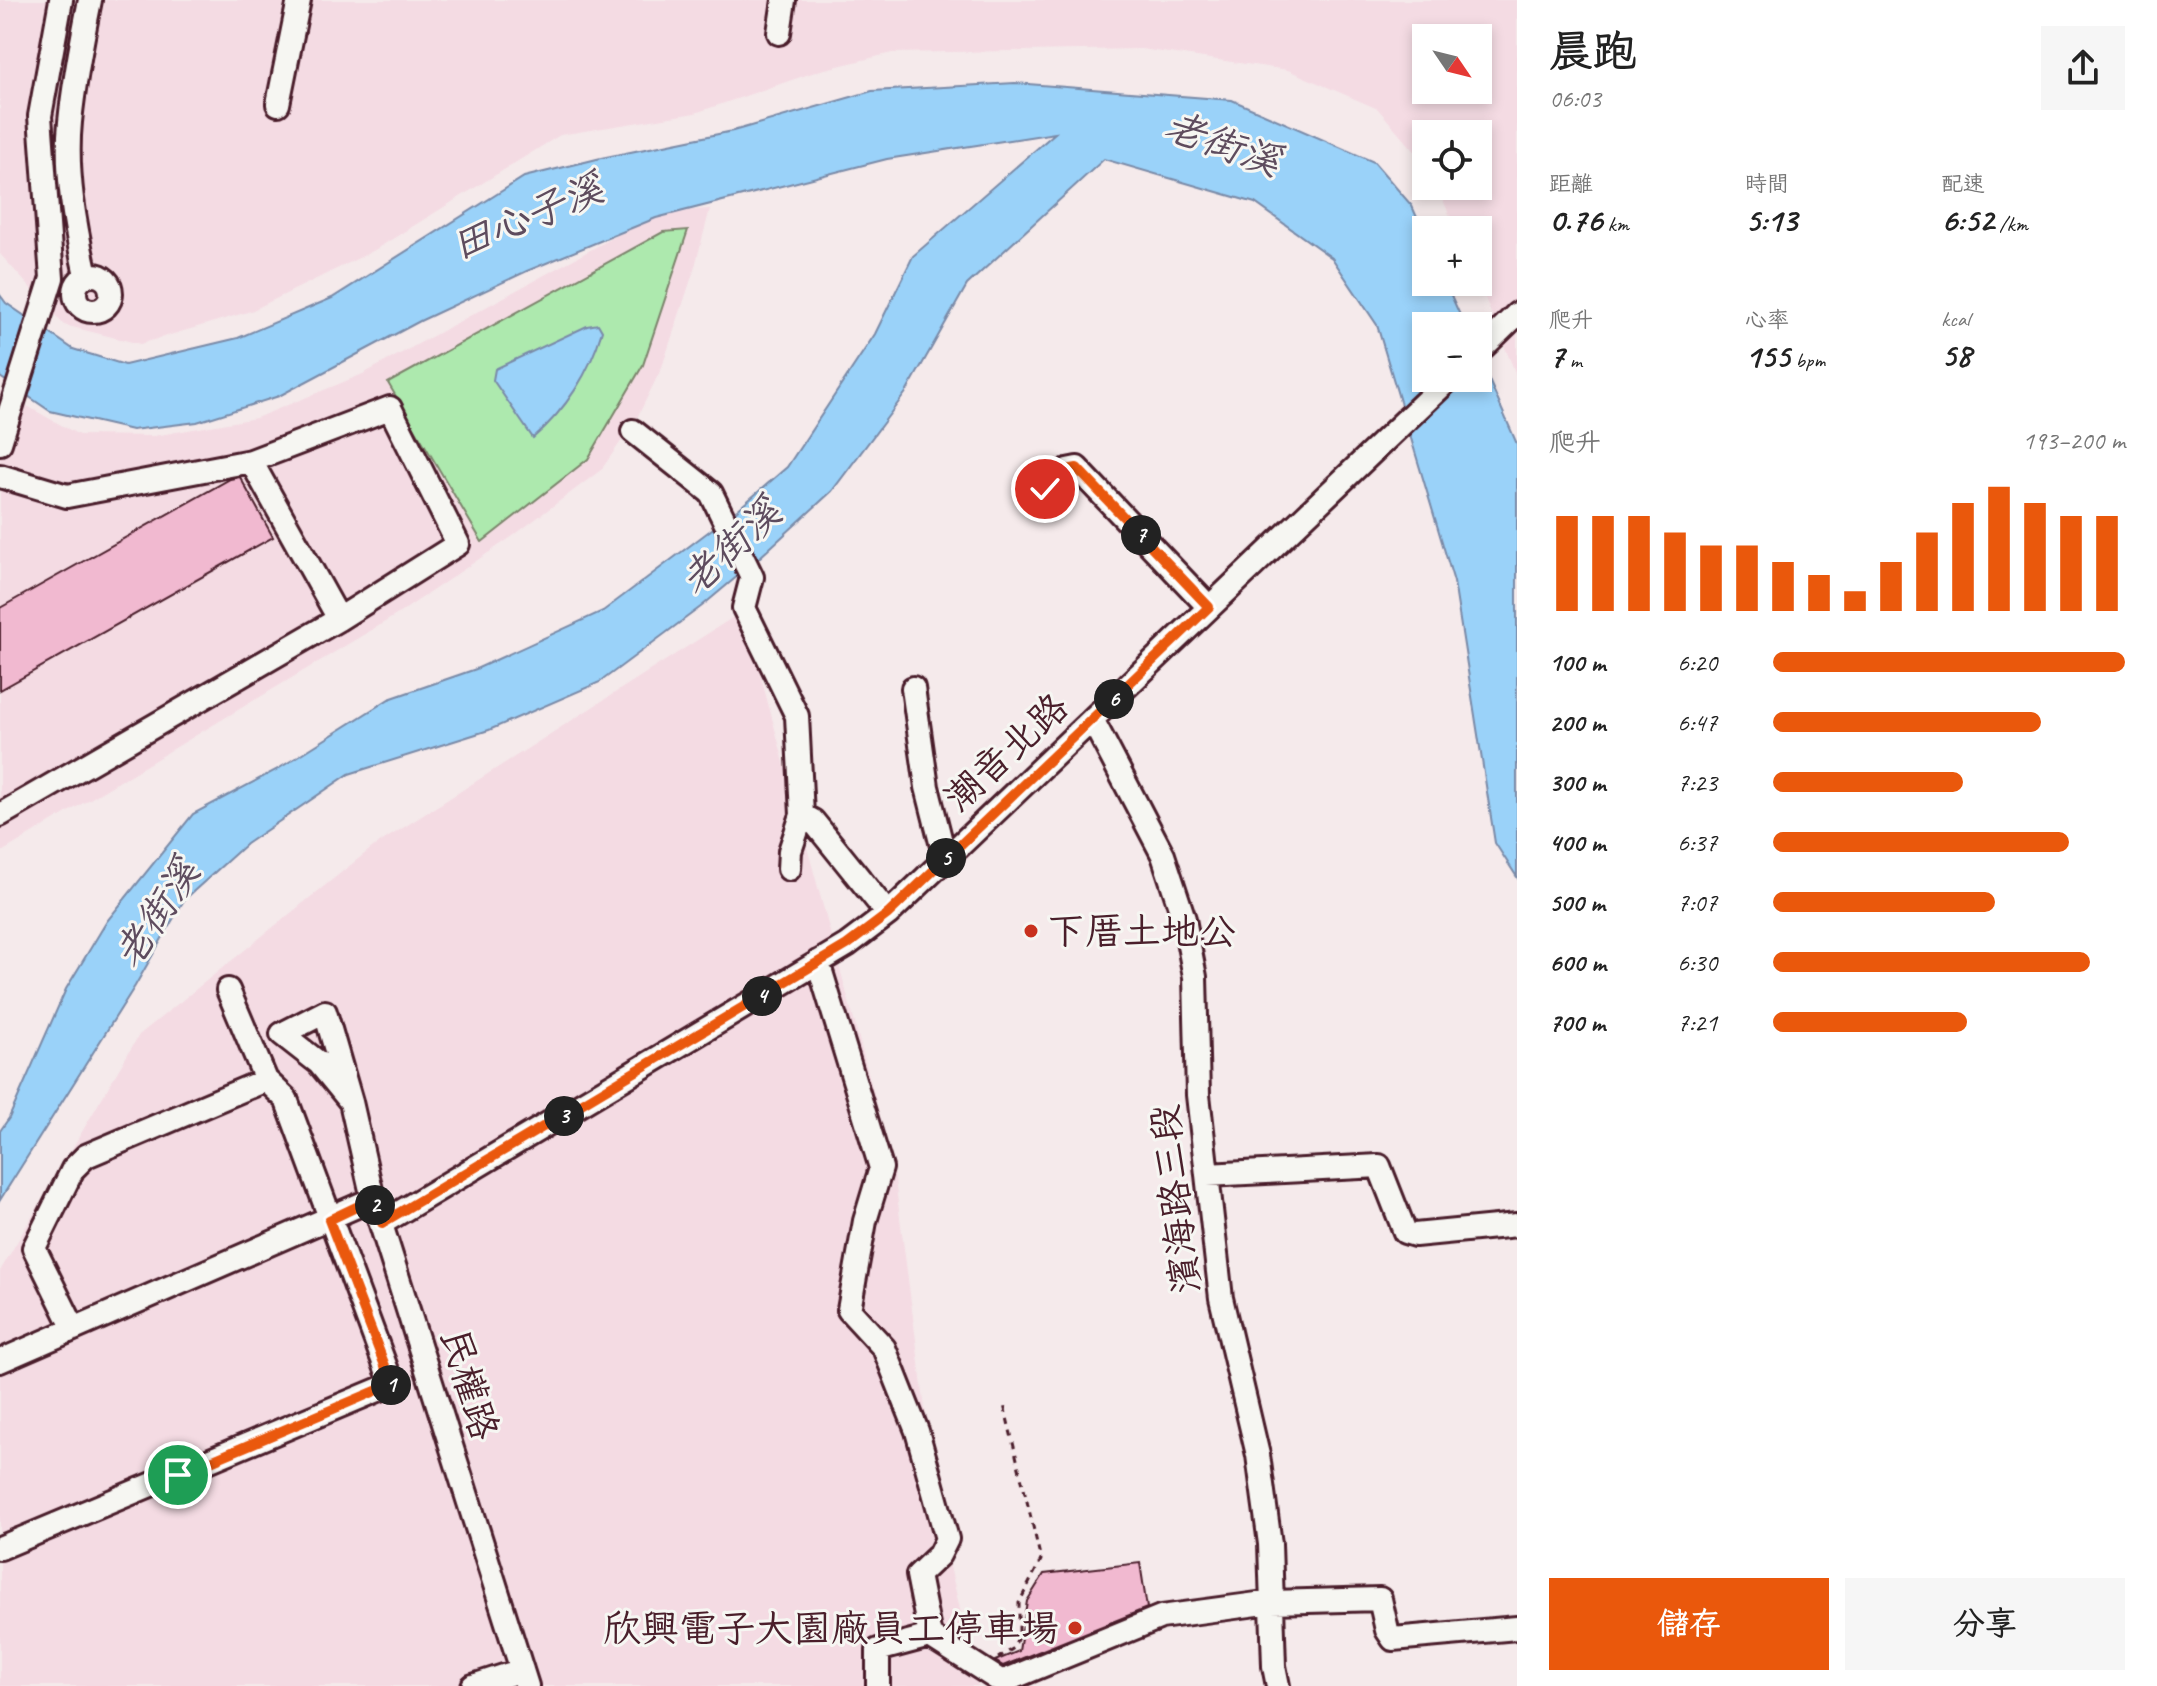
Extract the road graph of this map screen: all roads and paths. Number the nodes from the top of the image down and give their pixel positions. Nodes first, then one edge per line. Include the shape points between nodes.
1 (61, 0) edge
2 (90, 0) edge
3 (299, 0) edge
4 (784, 0) edge
5 (779, 33) dead end
6 (278, 104) dead end
7 (86, 275) dead end
8 (1509, 322) edge
9 (1492, 338) edge
10 (1435, 392) edge
11 (633, 431) dead end
12 (0, 443) edge
13 (251, 461) junction
14 (0, 476) edge
15 (1045, 489) dead end
16 (1209, 607) junction
17 (339, 619) junction
18 (913, 688) dead end
19 (1093, 721) junction
20 (0, 815) edge
21 (802, 815) junction
22 (945, 858) junction
23 (789, 869) dead end
24 (888, 914) junction
25 (818, 962) junction
26 (228, 990) dead end
27 (266, 1080) junction
28 (351, 1102) dead end
29 (1207, 1175) junction
30 (373, 1199) junction
31 (329, 1220) junction
32 (382, 1223) junction
33 (1517, 1225) edge
34 (74, 1329) junction
35 (0, 1361) edge
36 (1004, 1405) dead end
37 (0, 1548) edge
38 (1272, 1602) junction
39 (1517, 1628) edge
40 (930, 1636) junction
41 (982, 1668) junction
42 (524, 1678) edge
43 (473, 1686) edge
44 (878, 1686) edge
45 (1278, 1686) edge

1 - 12 street via 40,116 52,278
2 - 7 street via 69,156
3 - 6 street
4 - 5 street
8 - 9 street
10 - 16 street, 潮音北路
11 - 21 street via 711,493 752,577 744,608 797,716
13 - 14 street via 67,496
13 - 17 street
13 - 17 street via 390,408 458,544
15 - 16 street via 1077,468
16 - 19 street, 潮音北路
17 - 20 street
18 - 22 street via 927,787
19 - 22 street, 潮音北路
19 - 29 street, 濱海路三段 via 1163,855 1184,919 1195,977 1198,1095
21 - 23 street
21 - 24 street via 813,821
22 - 24 street, 潮音北路
24 - 25 street, 潮音北路
25 - 32 street, 潮音北路
25 - 40 street via 881,1168 849,1310 884,1348 917,1431 947,1539 918,1575
26 - 27 street
27 - 31 street via 286,1099
27 - 34 street via 86,1156 73,1169 34,1248
28 - 30 street, 民權路
29 - 33 street via 1379,1166 1405,1232
29 - 38 street, 濱海路三段 via 1221,1298 1258,1455
30 - 31 street
30 - 32 street, 民權路
31 - 34 street
31 - 37 street via 392,1384
32 - 42 street, 民權路
34 - 35 street
36 - 41 path via 1041,1560 1019,1603 1014,1648
38 - 39 street via 1380,1599 1393,1639
38 - 41 street via 1161,1617 1002,1682
38 - 45 street, 濱海路三段
40 - 41 street
40 - 44 street via 878,1650
42 - 43 street

